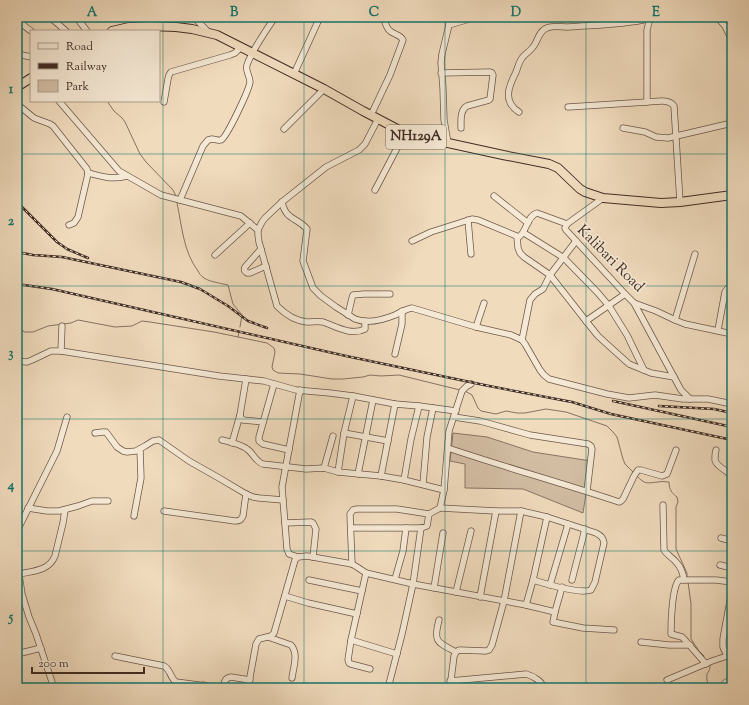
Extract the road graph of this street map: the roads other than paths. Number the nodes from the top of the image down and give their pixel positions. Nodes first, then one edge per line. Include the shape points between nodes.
1 (20, 17) edge
2 (50, 17) edge
3 (76, 17) edge
4 (194, 17) edge
5 (275, 17) edge
6 (320, 17) edge
7 (383, 17) edge
8 (449, 17) edge
9 (476, 17) edge
10 (717, 17) edge
11 (649, 19) edge
12 (449, 26) junction
13 (725, 26) junction
14 (732, 27) edge
15 (134, 29) edge
16 (30, 30) edge
17 (65, 30) edge
18 (86, 30) edge
19 (116, 30) edge
20 (209, 33) junction
21 (732, 40) edge
22 (241, 47) junction
23 (253, 53) junction
24 (17, 54) edge
25 (30, 57) edge
26 (441, 73) junction
27 (294, 74) junction
28 (30, 79) edge
29 (17, 87) edge
30 (324, 89) junction
31 (61, 102) edge
32 (164, 102) dead end
33 (647, 102) junction
34 (17, 104) edge
35 (568, 107) dead end
36 (519, 112) dead end
37 (375, 117) junction
38 (732, 123) edge
39 (461, 128) dead end
40 (623, 128) dead end
41 (284, 129) dead end
42 (405, 133) junction
43 (676, 137) junction
44 (448, 143) junction
45 (88, 173) junction
46 (128, 176) junction
47 (375, 190) dead end
48 (732, 195) edge
49 (494, 196) dead end
50 (602, 198) junction
51 (180, 200) junction
52 (282, 202) junction
53 (680, 202) junction
54 (468, 220) junction
55 (250, 223) junction
56 (528, 223) junction
57 (568, 224) junction
58 (68, 225) dead end
59 (258, 230) junction
60 (524, 233) junction
61 (517, 237) junction
62 (412, 241) dead end
63 (576, 241) junction
64 (261, 249) junction
65 (471, 254) dead end
66 (695, 254) dead end
67 (215, 255) dead end
68 (564, 258) junction
69 (266, 266) junction
70 (550, 275) junction
71 (732, 286) edge
72 (390, 294) dead end
73 (625, 294) junction
74 (484, 303) dead end
75 (634, 303) junction
76 (609, 306) junction
77 (402, 311) junction
78 (348, 315) junction
79 (675, 320) junction
80 (365, 321) junction
81 (586, 321) junction
82 (62, 326) dead end
83 (476, 327) junction
84 (718, 330) junction
85 (732, 334) edge
86 (522, 340) junction
87 (61, 351) junction
88 (395, 354) dead end
89 (17, 361) edge
90 (644, 370) junction
91 (674, 377) junction
92 (246, 379) junction
93 (274, 384) junction
94 (471, 384) dead end
95 (300, 390) junction
96 (353, 396) junction
97 (690, 399) junction
98 (373, 400) junction
99 (395, 404) junction
100 (732, 404) edge
101 (419, 406) junction
102 (433, 408) junction
103 (456, 411) junction
104 (240, 415) junction
105 (67, 417) dead end
106 (454, 417) junction
107 (263, 422) junction
108 (95, 433) dead end
109 (344, 433) junction
110 (333, 436) dead end
111 (366, 437) junction
112 (222, 440) dead end
113 (388, 441) junction
114 (232, 443) junction
115 (448, 448) junction
116 (140, 449) junction
117 (289, 450) junction
118 (676, 450) dead end
119 (716, 450) dead end
120 (286, 466) junction
121 (324, 468) junction
122 (338, 472) junction
123 (358, 474) junction
124 (381, 476) junction
125 (732, 477) edge
126 (404, 480) junction
127 (423, 484) junction
128 (444, 490) junction
129 (587, 491) junction
130 (246, 494) junction
131 (283, 500) junction
132 (108, 501) dead end
133 (663, 505) dead end
134 (28, 508) junction
135 (440, 508) junction
136 (65, 510) junction
137 (164, 511) dead end
138 (496, 511) junction
139 (521, 511) junction
140 (429, 514) junction
141 (134, 516) dead end
142 (547, 517) junction
143 (285, 523) junction
144 (568, 524) junction
145 (351, 528) junction
146 (406, 528) junction
147 (421, 528) junction
148 (585, 530) junction
149 (17, 531) edge
150 (471, 531) dead end
151 (443, 533) dead end
152 (721, 538) dead end
153 (732, 541) edge
154 (298, 557) junction
155 (313, 557) junction
156 (17, 562) edge
157 (352, 564) junction
158 (720, 565) dead end
159 (732, 568) edge
160 (366, 573) junction
161 (19, 574) junction
162 (395, 579) junction
163 (309, 580) dead end
164 (533, 580) junction
165 (572, 580) dead end
166 (687, 580) junction
167 (732, 582) edge
168 (413, 584) junction
169 (550, 585) junction
170 (562, 587) junction
171 (434, 588) junction
172 (732, 590) edge
173 (362, 591) junction
174 (456, 592) junction
175 (285, 596) junction
176 (480, 597) junction
177 (504, 601) junction
178 (526, 605) junction
179 (555, 612) junction
180 (357, 614) junction
181 (439, 620) dead end
182 (614, 630) dead end
183 (268, 638) junction
184 (351, 640) junction
185 (641, 642) dead end
186 (690, 645) junction
187 (41, 648) junction
188 (456, 652) junction
189 (17, 654) edge
190 (397, 654) junction
191 (116, 656) dead end
192 (730, 656) edge
193 (706, 664) junction
194 (370, 669) dead end
195 (292, 678) dead end
196 (732, 679) edge
197 (250, 680) junction
198 (667, 680) dead end
199 (450, 682) junction
200 (725, 684) dead end
201 (199, 685) junction
202 (54, 688) edge
203 (192, 688) edge
204 (214, 688) edge
205 (223, 688) edge
206 (248, 688) edge
207 (388, 688) edge
208 (450, 688) edge
209 (544, 688) edge

1 - 16 street via 21,23
2 - 17 street
3 - 18 street
4 - 20 street
5 - 23 street
6 - 27 street
7 - 37 street via 389,30 403,40
8 - 12 street
9 - 12 street
10 - 13 street
11 - 33 street
11 - 36 street via 544,29 535,44 523,56 509,86 509,99
12 - 26 street via 441,58
13 - 14 street
13 - 21 street
15 - 19 highway, NH129A
15 - 20 highway, NH129A via 149,26 176,27
20 - 22 highway, NH129A
22 - 23 highway, NH129A
22 - 32 street via 230,55 171,72
23 - 27 highway, NH129A
23 - 51 street via 246,66 250,84 235,116 224,137 206,142
24 - 25 street
26 - 39 street via 490,72 493,75 490,99 462,110
26 - 44 street
27 - 30 highway, NH129A
28 - 29 highway
30 - 37 highway, NH129A
30 - 41 street
31 - 46 street via 115,167
33 - 35 street
33 - 43 street via 672,103
34 - 45 street via 34,118 53,126
37 - 42 highway, NH129A
37 - 52 street via 365,144 359,150 326,167
38 - 43 street
40 - 43 street via 661,138
42 - 44 highway, NH129A
42 - 47 street
43 - 53 street
44 - 50 highway, NH129A via 549,164 558,168 580,189
45 - 46 street via 114,179
45 - 58 street via 78,217 74,224
46 - 51 street via 161,195
48 - 53 highway, NH129A
49 - 56 street
50 - 53 highway, NH129A
50 - 57 street, Kalibari Road
51 - 55 street via 238,215
52 - 59 street via 262,222
52 - 78 street via 286,214 307,229 303,261 315,291
54 - 61 street via 478,220
54 - 62 street
54 - 65 street
55 - 59 street
55 - 67 street
56 - 57 street via 532,216 537,214
56 - 60 street
57 - 63 street, Kalibari Road via 565,228
59 - 64 street
60 - 61 street
60 - 68 street
61 - 70 street via 520,253
63 - 68 street
63 - 73 street, Kalibari Road
64 - 69 street
64 - 69 street via 244,269 250,273
66 - 79 street
68 - 70 street
68 - 76 street
69 - 80 street via 277,306 295,319 320,322 354,332 366,329
70 - 81 street
70 - 86 street via 543,290 530,300
71 - 84 street via 725,292
72 - 78 street via 353,295
73 - 75 street, Kalibari Road
73 - 76 street
74 - 83 street
75 - 79 street, Kalibari Road
75 - 91 street
76 - 81 street
76 - 90 street
77 - 80 street via 374,322
77 - 83 street via 412,308
77 - 88 street via 402,324
78 - 80 street via 358,321
79 - 84 street, Kalibari Road
81 - 90 street via 598,336 629,364
82 - 87 street
83 - 86 street
84 - 85 street, Kalibari Road
86 - 97 street via 540,370 549,378 629,398 655,395
87 - 89 street via 51,351 27,362
87 - 92 street
90 - 91 street
91 - 97 street
92 - 93 street
92 - 104 street
93 - 95 street
93 - 107 street
94 - 103 street via 462,390
95 - 96 street
95 - 117 street
96 - 98 street
96 - 109 street
97 - 100 street via 708,399
98 - 99 street
98 - 111 street
99 - 101 street
99 - 113 street
101 - 102 street
101 - 126 street
102 - 103 street
102 - 127 street via 427,437
103 - 106 street
104 - 107 street via 243,420
104 - 114 street
105 - 134 street via 57,451
106 - 115 street via 447,440
106 - 129 street via 480,421 530,435 588,444 592,449
107 - 117 street via 259,441
108 - 116 street via 106,432 123,451
109 - 111 street
109 - 122 street
110 - 121 street
111 - 113 street
111 - 123 street
112 - 114 street
113 - 124 street
114 - 120 street via 248,450 261,463
115 - 128 street
115 - 129 street
116 - 130 street via 159,440 189,461
116 - 141 street via 141,481
117 - 120 street
118 - 129 street via 666,474 662,476 638,470 619,502
119 - 125 street via 716,464
120 - 121 street
120 - 131 street
121 - 122 street
122 - 123 street
123 - 124 street
124 - 126 street
126 - 127 street
127 - 128 street
128 - 135 street
130 - 131 street
130 - 137 street via 240,521
131 - 143 street
132 - 136 street via 92,501
133 - 166 street via 664,550 676,562
134 - 136 street
134 - 149 street
135 - 138 street
135 - 140 street
136 - 161 street via 53,561 41,569
138 - 139 street
138 - 176 street
139 - 142 street
139 - 177 street
140 - 145 street via 397,509 357,509 350,514
140 - 147 street via 427,526
142 - 144 street
142 - 164 street
143 - 154 street via 288,552
143 - 155 street via 313,523 316,529
144 - 148 street
144 - 169 street
145 - 146 street
145 - 157 street
146 - 147 street
146 - 162 street via 404,551
147 - 168 street
148 - 165 street
148 - 170 street via 604,539 593,587 584,592
150 - 174 street
151 - 171 street
152 - 153 street
154 - 155 street
154 - 175 street
155 - 157 street
156 - 161 street
157 - 160 street
158 - 159 street
160 - 162 street
160 - 173 street
161 - 187 street via 22,594
162 - 168 street
163 - 173 street
164 - 169 street
164 - 178 street
166 - 167 street
166 - 186 street via 679,580 676,584 671,634 682,637
168 - 171 street
168 - 190 street
169 - 170 street
170 - 179 street
171 - 174 street
172 - 192 street via 722,639 723,647
173 - 180 street
174 - 176 street
175 - 180 street
175 - 183 street via 274,633
176 - 177 street
177 - 178 street
177 - 188 street via 489,650
178 - 179 street
179 - 182 street via 553,622 583,628
180 - 184 street
181 - 188 street via 436,633 438,642
183 - 195 street via 292,645 294,648
183 - 197 street via 259,639 256,644
184 - 190 street
184 - 194 street via 349,663
185 - 186 street
186 - 193 street
187 - 189 street
187 - 202 street
188 - 199 street
190 - 207 street
191 - 201 street via 164,666 176,682
192 - 193 street
193 - 198 street
196 - 200 street
197 - 205 street via 231,677 225,680
197 - 206 street
199 - 208 street
199 - 209 street via 526,674 540,682
201 - 203 street
201 - 204 street

